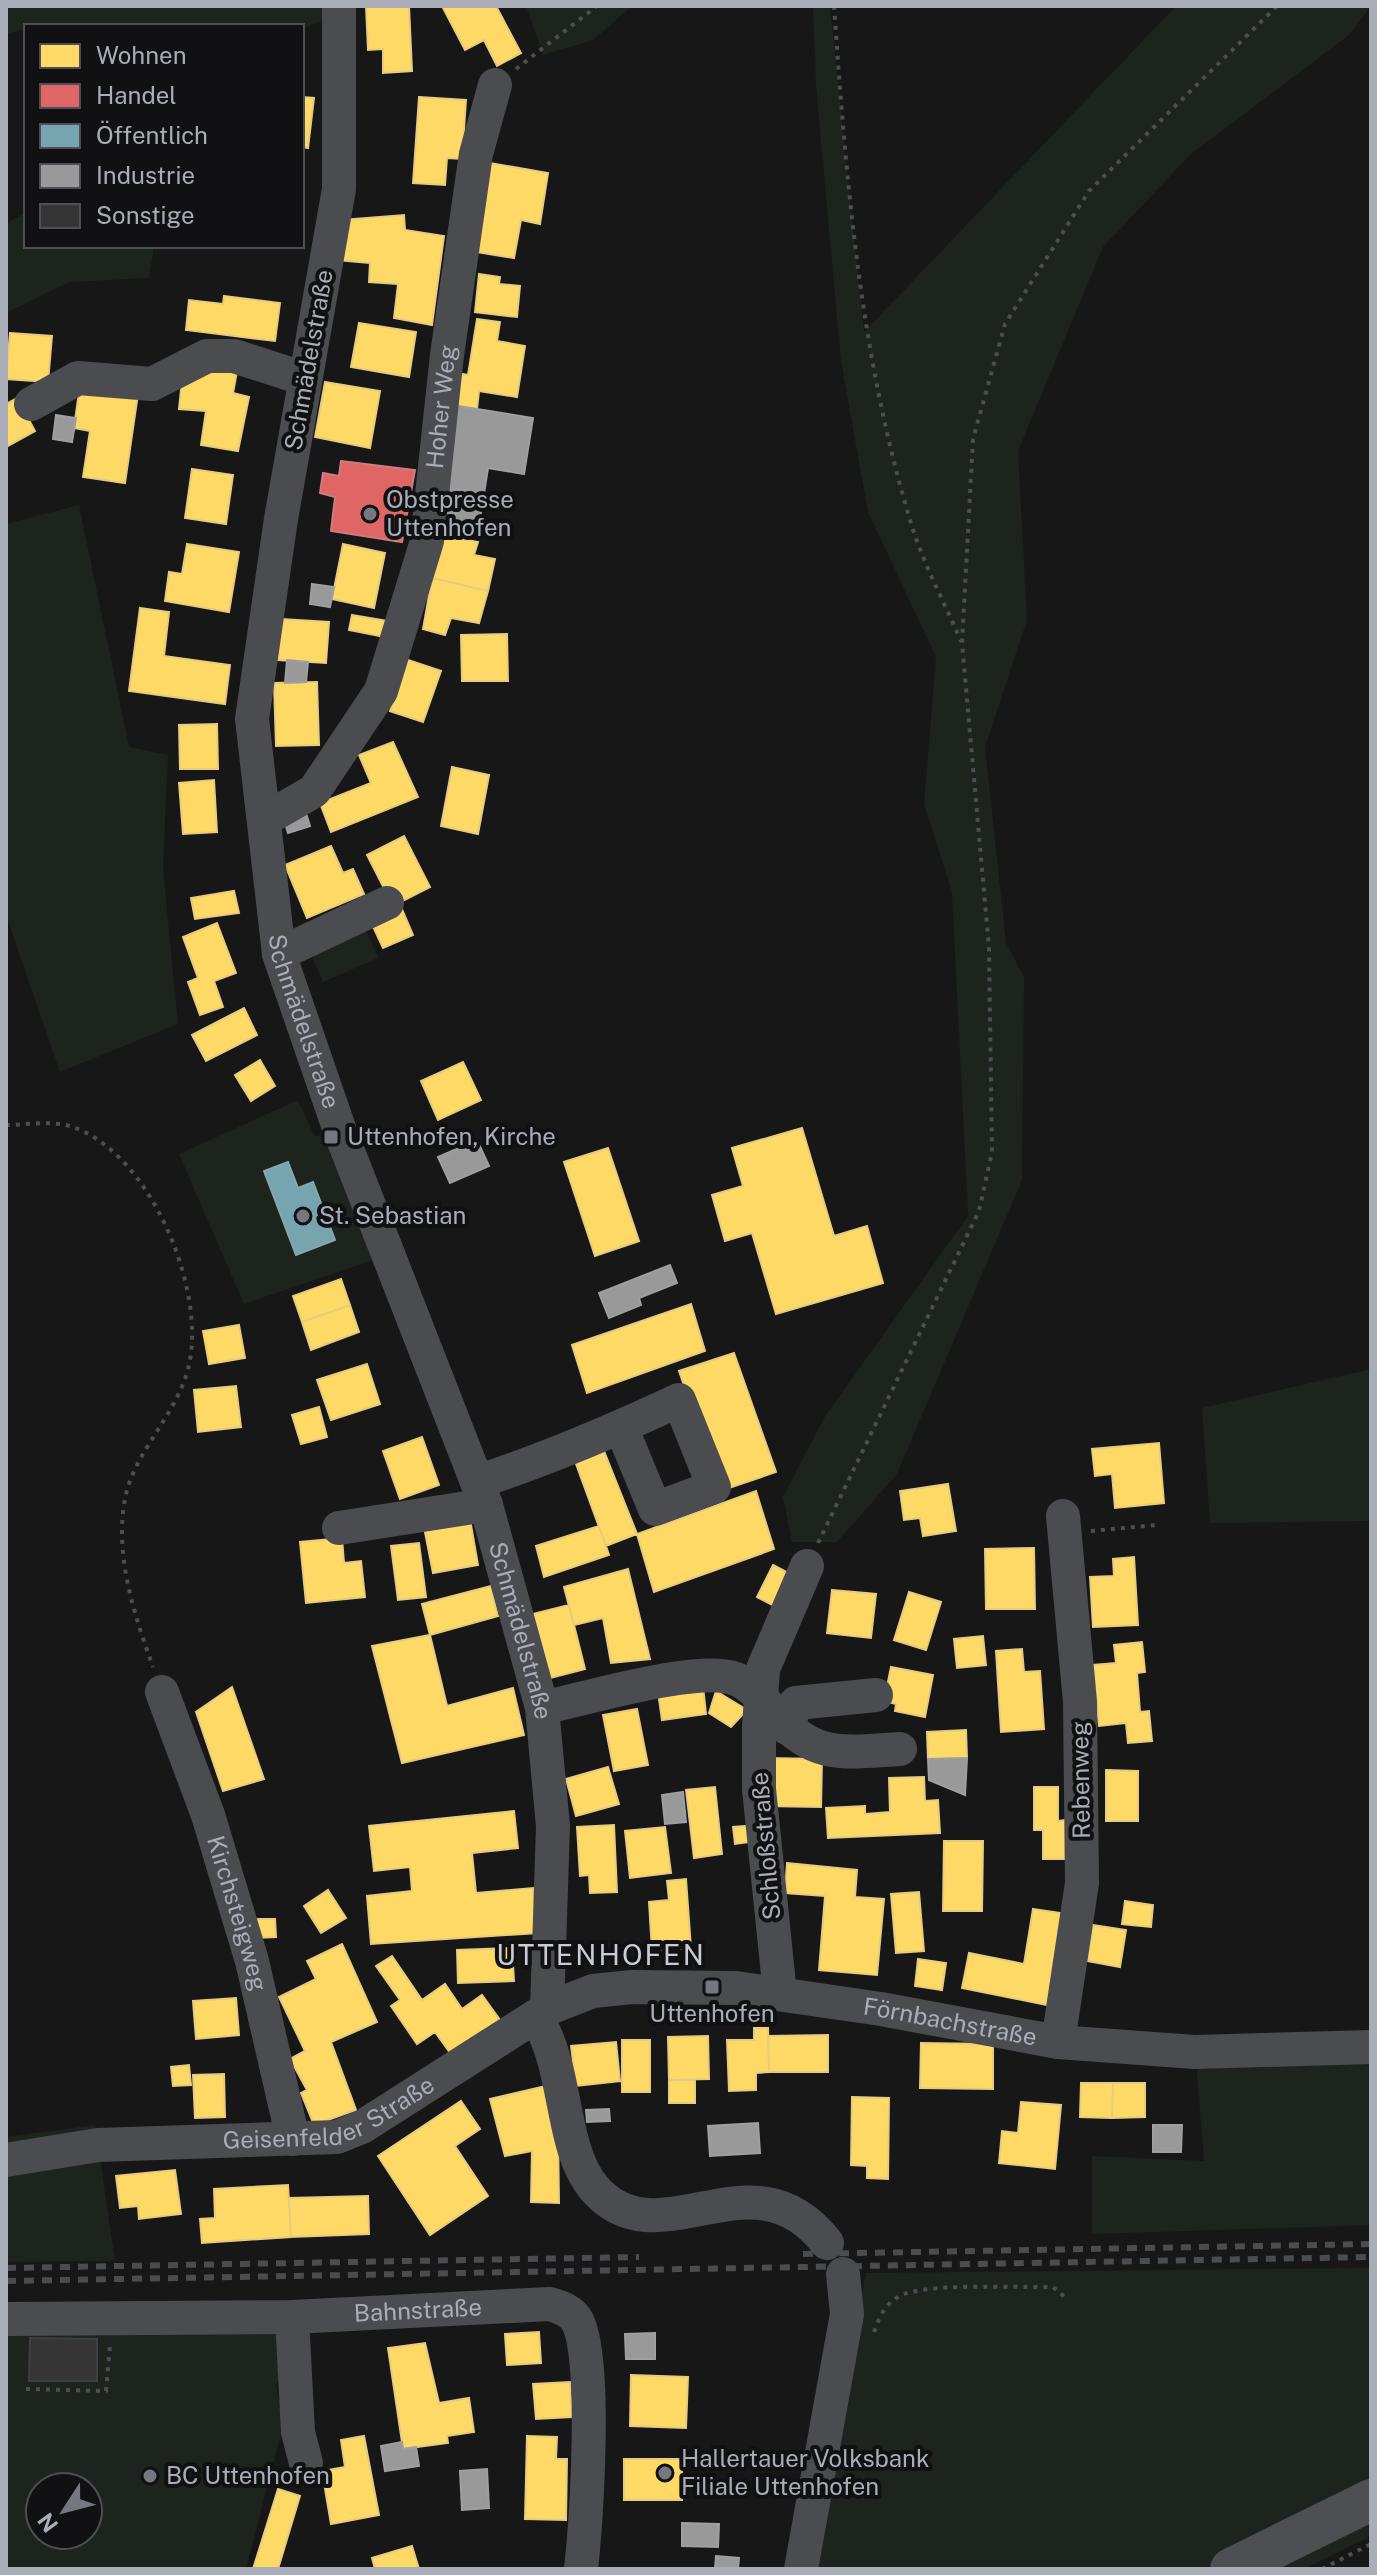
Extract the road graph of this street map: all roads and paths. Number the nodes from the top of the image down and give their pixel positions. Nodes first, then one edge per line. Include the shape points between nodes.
1 (339, 6) edge
2 (597, 6) edge
3 (834, 6) edge
4 (1277, 6) edge
5 (495, 85) joint
6 (305, 379) junction
7 (31, 404) dead end
8 (962, 643) junction
9 (264, 820) junction
10 (387, 903) dead end
11 (279, 954) junction
12 (6, 1125) edge
13 (621, 1427) dead end
14 (482, 1494) junction
15 (1064, 1525) joint
16 (1157, 1525) dead end
17 (339, 1528) dead end
18 (807, 1566) joint
19 (162, 1692) joint
20 (876, 1695) dead end
21 (761, 1697) junction
22 (542, 1708) junction
23 (792, 1733) junction
24 (900, 1749) dead end
25 (780, 1994) junction
26 (542, 2013) junction
27 (1058, 2042) junction
28 (1371, 2047) edge
29 (293, 2139) junction
30 (6, 2160) edge
31 (827, 2243) dead end
32 (843, 2274) dead end
33 (1066, 2298) dead end
34 (292, 2317) junction
35 (6, 2319) edge
36 (112, 2321) junction
37 (872, 2343) dead end
38 (26, 2389) dead end
39 (306, 2463) dead end
40 (1371, 2500) edge
41 (1371, 2544) edge
42 (579, 2568) edge
43 (801, 2569) edge
44 (1231, 2569) edge
45 (1322, 2569) edge

1 - 6 street, Schmädelstraße via 339,189
2 - 5 path
3 - 8 path via 846,177 872,358 911,525
4 - 8 path via 1089,191 1005,324 973,439
5 - 9 street, Hoher Weg via 474,170 427,541 381,691 314,791
6 - 7 street via 234,356 207,356 152,384 78,378
6 - 9 street, Schmädelstraße via 252,719
8 - 18 path via 989,948 992,1152 979,1211
9 - 11 street, Schmädelstraße
10 - 11 street
11 - 14 street, Schmädelstraße via 340,1131
12 - 19 path via 73,1127 119,1158 163,1219 179,1259 193,1332 189,1366 178,1400 126,1493 123,1527 136,1620
13 - 14 street
14 - 17 street
14 - 22 street, Schmädelstraße
15 - 16 path
15 - 27 street, Rebenweg via 1080,1702 1082,1883
18 - 21 street, Schloßstraße via 763,1669
19 - 29 street, Kirchsteigweg via 208,1815 252,1961
20 - 23 street via 796,1703
21 - 22 street via 739,1679 706,1673
21 - 23 street
21 - 25 street, Schloßstraße via 759,1789
22 - 26 street, Schmädelstraße via 553,1826
23 - 24 street via 813,1746 846,1752
25 - 26 street, Förnbachstraße via 632,1987 593,1991
25 - 27 street, Förnbachstraße
26 - 29 street, Geisenfelder Straße via 362,2127 337,2137
26 - 31 street via 577,2157 585,2175 608,2200 627,2211 666,2216 726,2202 765,2202 801,2216
27 - 28 street, Förnbachstraße via 1195,2052
29 - 30 street, Geisenfelder Straße via 98,2145
32 - 43 street via 847,2314
33 - 37 path via 1053,2287 901,2294 882,2311
34 - 36 street, Bahnstraße
34 - 39 street via 298,2432
34 - 42 street, Bahnstraße via 550,2304 571,2313 581,2330 590,2450
35 - 36 street, Bahnstraße
36 - 38 path via 106,2391
40 - 44 main road
41 - 45 path

